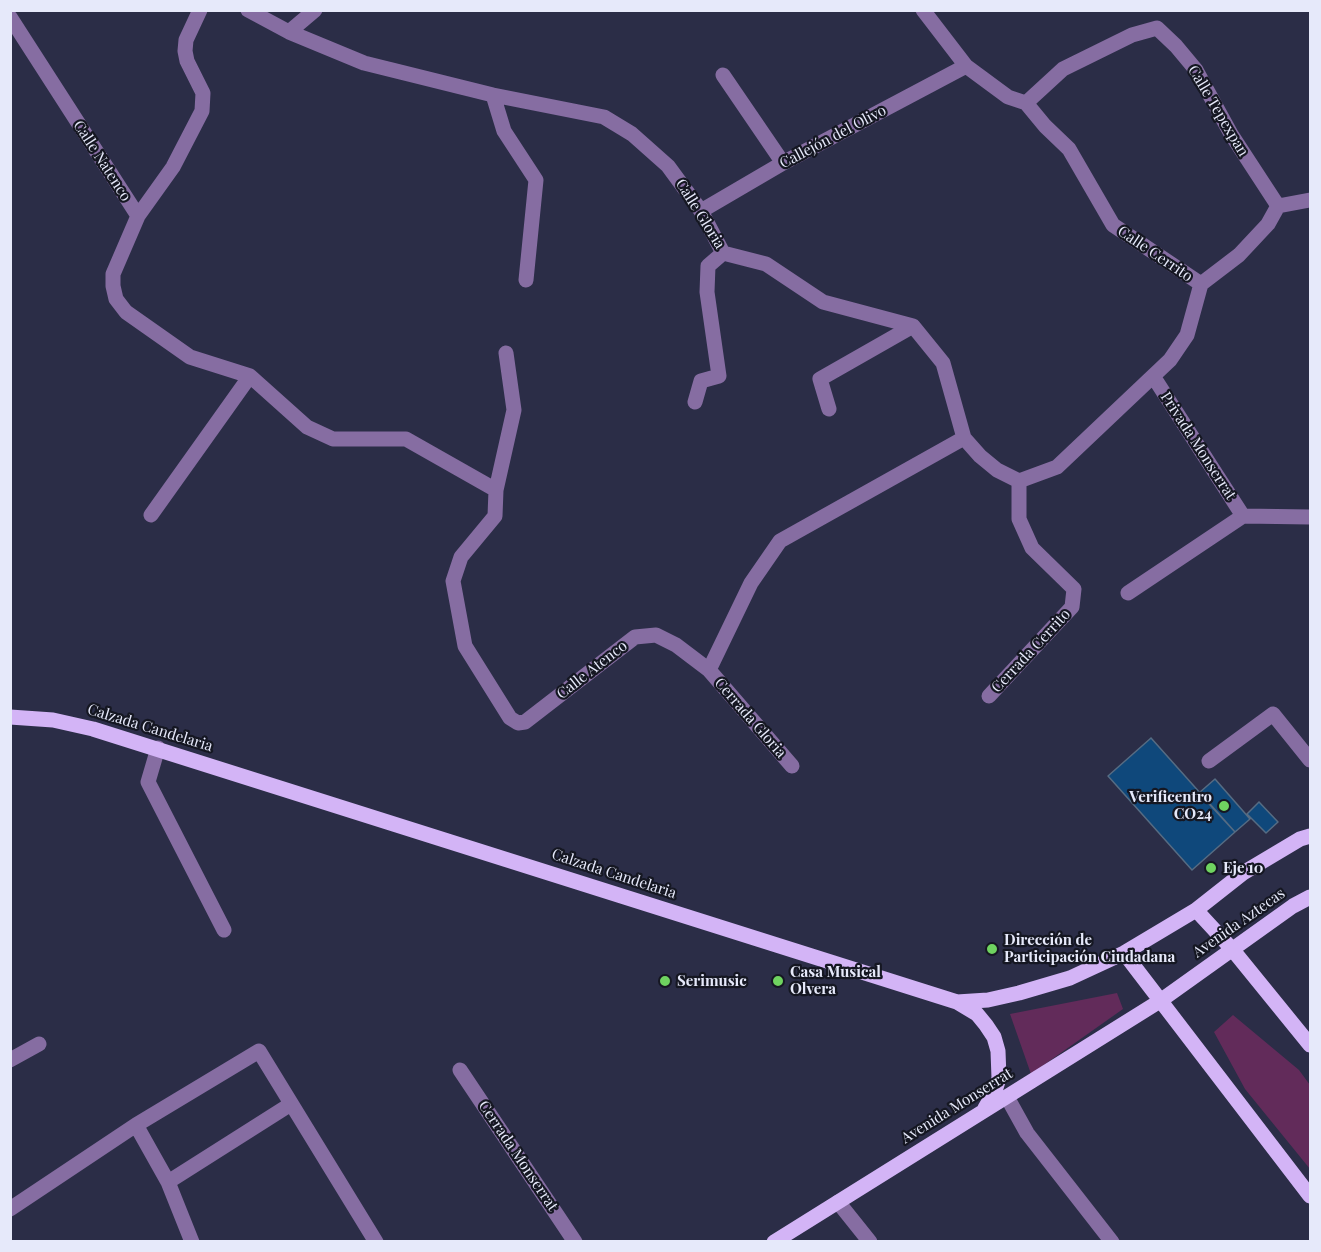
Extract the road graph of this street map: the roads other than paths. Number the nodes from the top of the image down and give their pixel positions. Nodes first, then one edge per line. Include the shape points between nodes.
1 (200, 10) edge
2 (248, 10) edge
3 (315, 10) edge
4 (923, 10) edge
5 (10, 17) edge
6 (289, 32) junction
7 (966, 66) junction
8 (723, 75) dead end
9 (493, 95) junction
10 (1026, 103) junction
11 (783, 163) junction
12 (1311, 200) edge
13 (1278, 206) junction
14 (701, 211) junction
15 (138, 216) junction
16 (723, 253) junction
17 (526, 280) dead end
18 (1201, 284) junction
19 (913, 326) junction
20 (506, 353) dead end
21 (250, 376) junction
22 (1153, 376) junction
23 (695, 402) dead end
24 (829, 409) dead end
25 (964, 438) junction
26 (1018, 481) junction
27 (496, 490) junction
28 (152, 515) dead end
29 (1243, 516) junction
30 (1311, 517) edge
31 (1128, 593) dead end
32 (709, 670) junction
33 (989, 696) dead end
34 (10, 717) edge
35 (158, 748) junction
36 (1209, 760) dead end
37 (1311, 760) edge
38 (792, 766) dead end
39 (1311, 836) edge
40 (1311, 897) edge
41 (1196, 910) junction
42 (224, 930) dead end
43 (1232, 949) junction
44 (1124, 953) junction
45 (1160, 1001) junction
46 (957, 1002) junction
47 (39, 1044) dead end
48 (1311, 1045) edge
49 (10, 1060) edge
50 (460, 1070) dead end
51 (1006, 1097) junction
52 (291, 1104) junction
53 (978, 1114) junction
54 (136, 1125) junction
55 (168, 1182) junction
56 (1311, 1196) edge
57 (838, 1202) junction
58 (10, 1209) edge
59 (192, 1242) edge
60 (376, 1242) edge
61 (575, 1242) edge
62 (774, 1242) edge
63 (870, 1242) edge
64 (1112, 1242) edge

1 - 15 street via 184,51 203,93 202,111 173,167
2 - 6 street, Calle Gloria
3 - 6 street
4 - 7 street, Calle Cerrito
5 - 15 street, Calle Natenco
6 - 9 street, Calle Gloria via 364,63
7 - 10 street, Calle Cerrito via 1008,97
7 - 11 street, Callejón del Olivo
8 - 11 street
9 - 14 street, Calle Gloria via 604,117 632,134 668,166
9 - 17 street via 504,131 536,180
10 - 13 street, Calle Tepexpan via 1063,69 1132,34 1157,28 1196,70 1231,134
10 - 18 street, Calle Cerrito via 1069,148 1113,225
11 - 14 street, Callejón del Olivo
12 - 13 street
13 - 18 street via 1268,224 1239,255
14 - 16 street, Calle Gloria
15 - 21 street, Calle Natenco via 113,274 116,299 126,312 190,357
16 - 19 street, Calle Gloria via 766,264 823,302
16 - 23 street via 708,266 707,292 719,376 701,381
18 - 22 street via 1187,335
19 - 24 street via 820,379
19 - 25 street via 944,363
20 - 27 street, Calle Atenco via 514,410
21 - 27 street via 307,427 333,440 406,439
21 - 28 street
22 - 26 street via 1057,467
22 - 29 street, Privada Monserrat
25 - 26 street via 997,470
25 - 32 street via 780,541 751,583
26 - 33 street, Cerrada Cerrito via 1019,519 1032,548 1074,589 1072,607
27 - 32 street, Calle Atenco via 495,516 461,557 453,581 465,646 510,718 525,722 635,637 656,635
29 - 30 street, Privada Monserrat
29 - 31 street, Privada Monserrat
32 - 38 street, Cerrada Gloria
34 - 35 main road, Calzada Candelaria via 53,720
35 - 42 street via 148,782
35 - 46 main road, Calzada Candelaria
36 - 37 street via 1273,714
39 - 41 main road via 1243,873
40 - 43 main road, Avenida Aztecas
41 - 43 main road
41 - 44 main road, Calzada Candelaria
43 - 45 main road, Avenida Aztecas
43 - 48 main road
44 - 45 main road
44 - 46 main road, Calzada Candelaria via 1070,978 1019,993
45 - 51 main road, Avenida Monserrat
45 - 56 main road
46 - 53 main road via 977,1014 994,1037 998,1051 996,1091
47 - 49 street
50 - 61 street, Cerrada Monserrat
51 - 53 main road, Avenida Monserrat
51 - 64 street via 1027,1132
52 - 54 street via 259,1051
52 - 55 street
52 - 60 street
53 - 57 main road, Avenida Monserrat
54 - 55 street
54 - 58 street
55 - 59 street
57 - 62 main road, Avenida Monserrat
57 - 63 street

